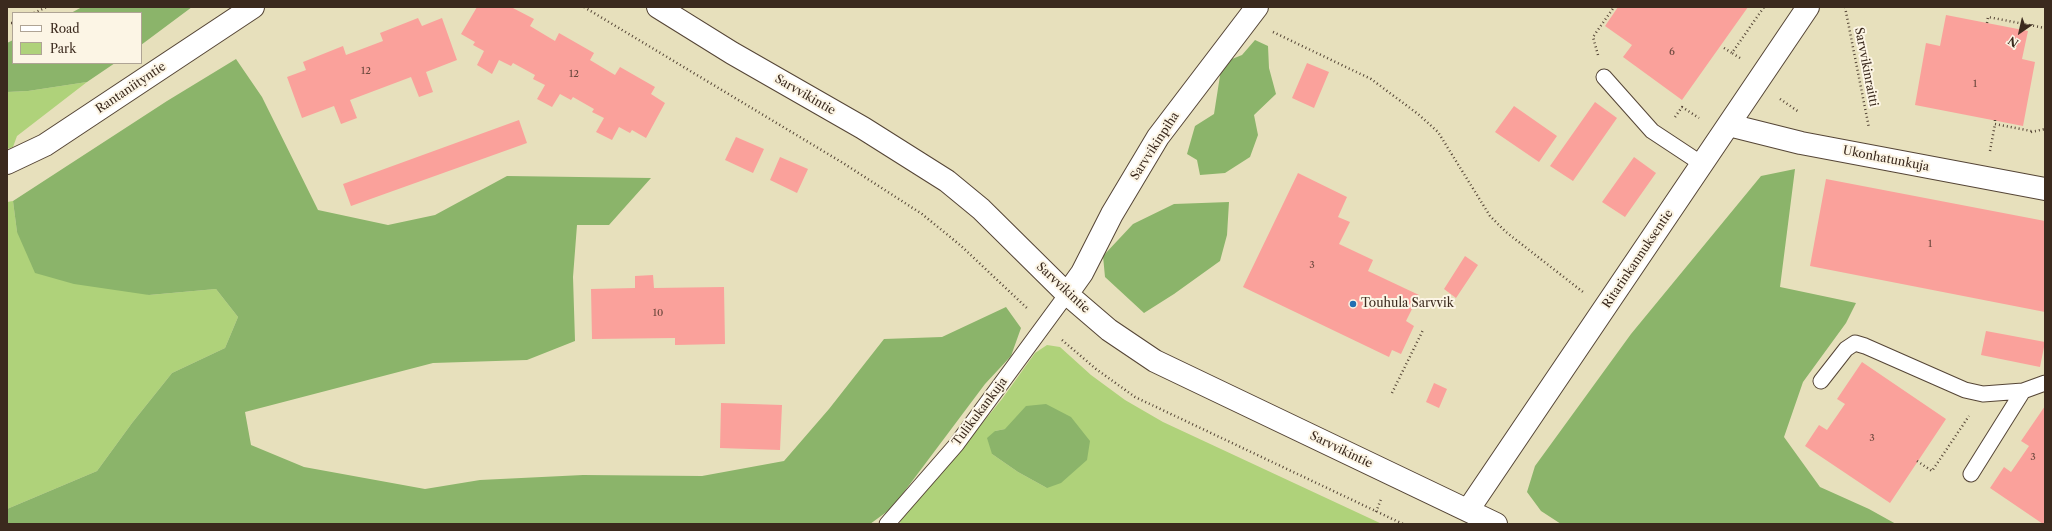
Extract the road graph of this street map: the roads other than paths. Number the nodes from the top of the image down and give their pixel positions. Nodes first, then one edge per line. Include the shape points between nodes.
1 (253, 7) edge
2 (658, 7) edge
3 (1808, 7) edge
4 (1252, 14) edge
5 (1604, 77) road end
6 (1729, 125) junction
7 (7, 163) edge
8 (1702, 164) junction
9 (2045, 189) edge
10 (1067, 294) junction
11 (1822, 381) dead end
12 (2045, 383) edge
13 (2023, 391) junction
14 (1971, 474) dead end
15 (1468, 510) junction
16 (886, 524) edge
17 (1496, 524) edge

1 - 7 street, Rantaniityntie via 45,145
2 - 10 street, Sarvvikintie via 863,128 947,181 980,209
3 - 6 street, Ritarinkannuksentie
4 - 10 street, Sarvvikinpiha via 1158,137 1112,214 1082,273
5 - 8 lane via 1652,130
6 - 8 street, Ritarinkannuksentie
6 - 9 street, Ukonhatunkuja via 1801,143
8 - 15 street, Ritarinkannuksentie
10 - 15 street, Sarvvikintie via 1109,330 1155,361
10 - 16 lane, Tulikukankuja via 956,446
11 - 13 lane via 1846,349 1855,343 1965,390 1983,394
12 - 13 lane
13 - 14 lane
15 - 17 street, Sarvvikintie

